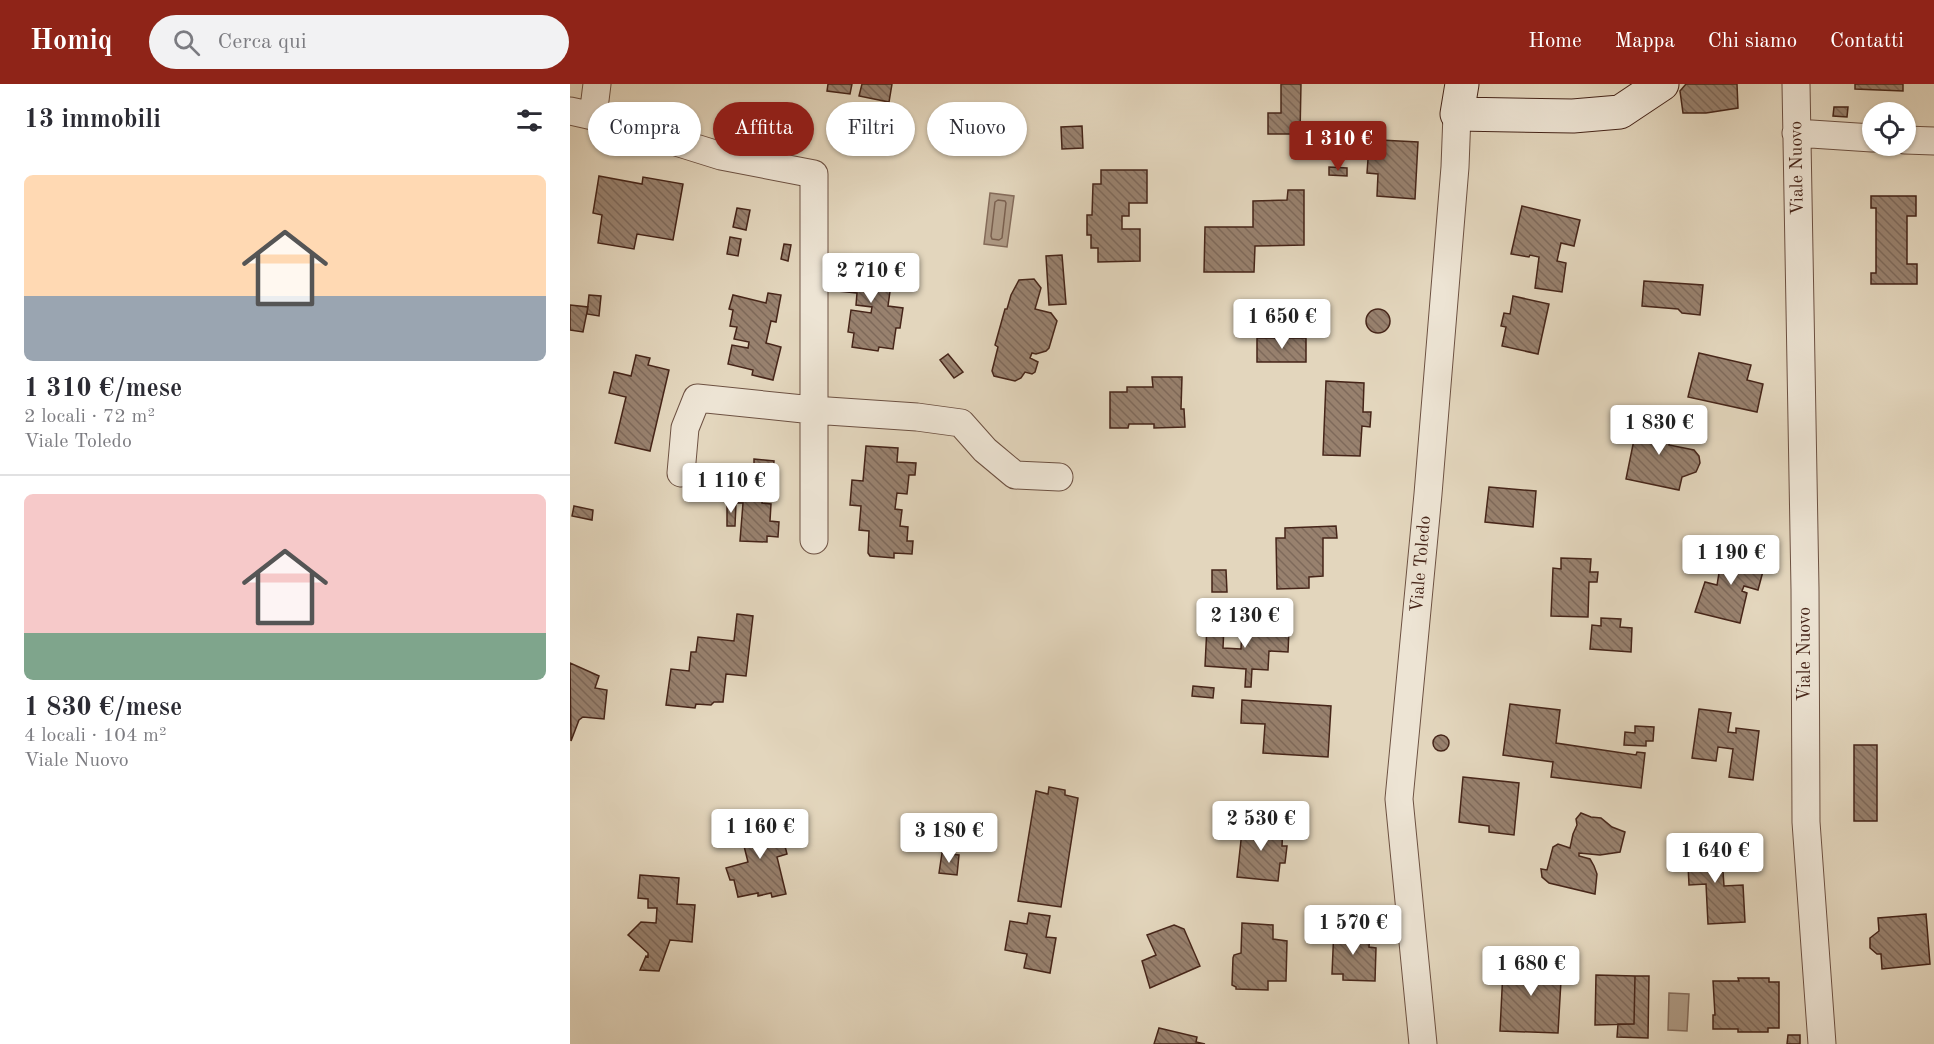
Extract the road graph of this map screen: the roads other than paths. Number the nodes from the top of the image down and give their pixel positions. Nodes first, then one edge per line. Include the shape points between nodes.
1 (597, 84) edge
2 (1662, 84) edge
3 (1796, 84) edge
4 (1459, 99) edge
5 (582, 113) edge
6 (1796, 133) junction
7 (1862, 137) edge
8 (1916, 140) edge
9 (1934, 141) edge
10 (813, 410) junction
11 (681, 473) dead end
12 (1059, 477) dead end
13 (814, 540) dead end
14 (1423, 1044) edge
15 (1822, 1044) edge

1 - 5 street
2 - 4 street via 1620,112 1573,117
3 - 6 street, Viale Nuovo
4 - 14 street, Viale Toledo via 1399,799
5 - 10 street via 721,156 814,174
6 - 7 street
6 - 15 street, Viale Nuovo via 1806,822
8 - 9 street
10 - 11 street via 696,398 685,428
10 - 12 street via 961,423 1015,475
10 - 13 street

